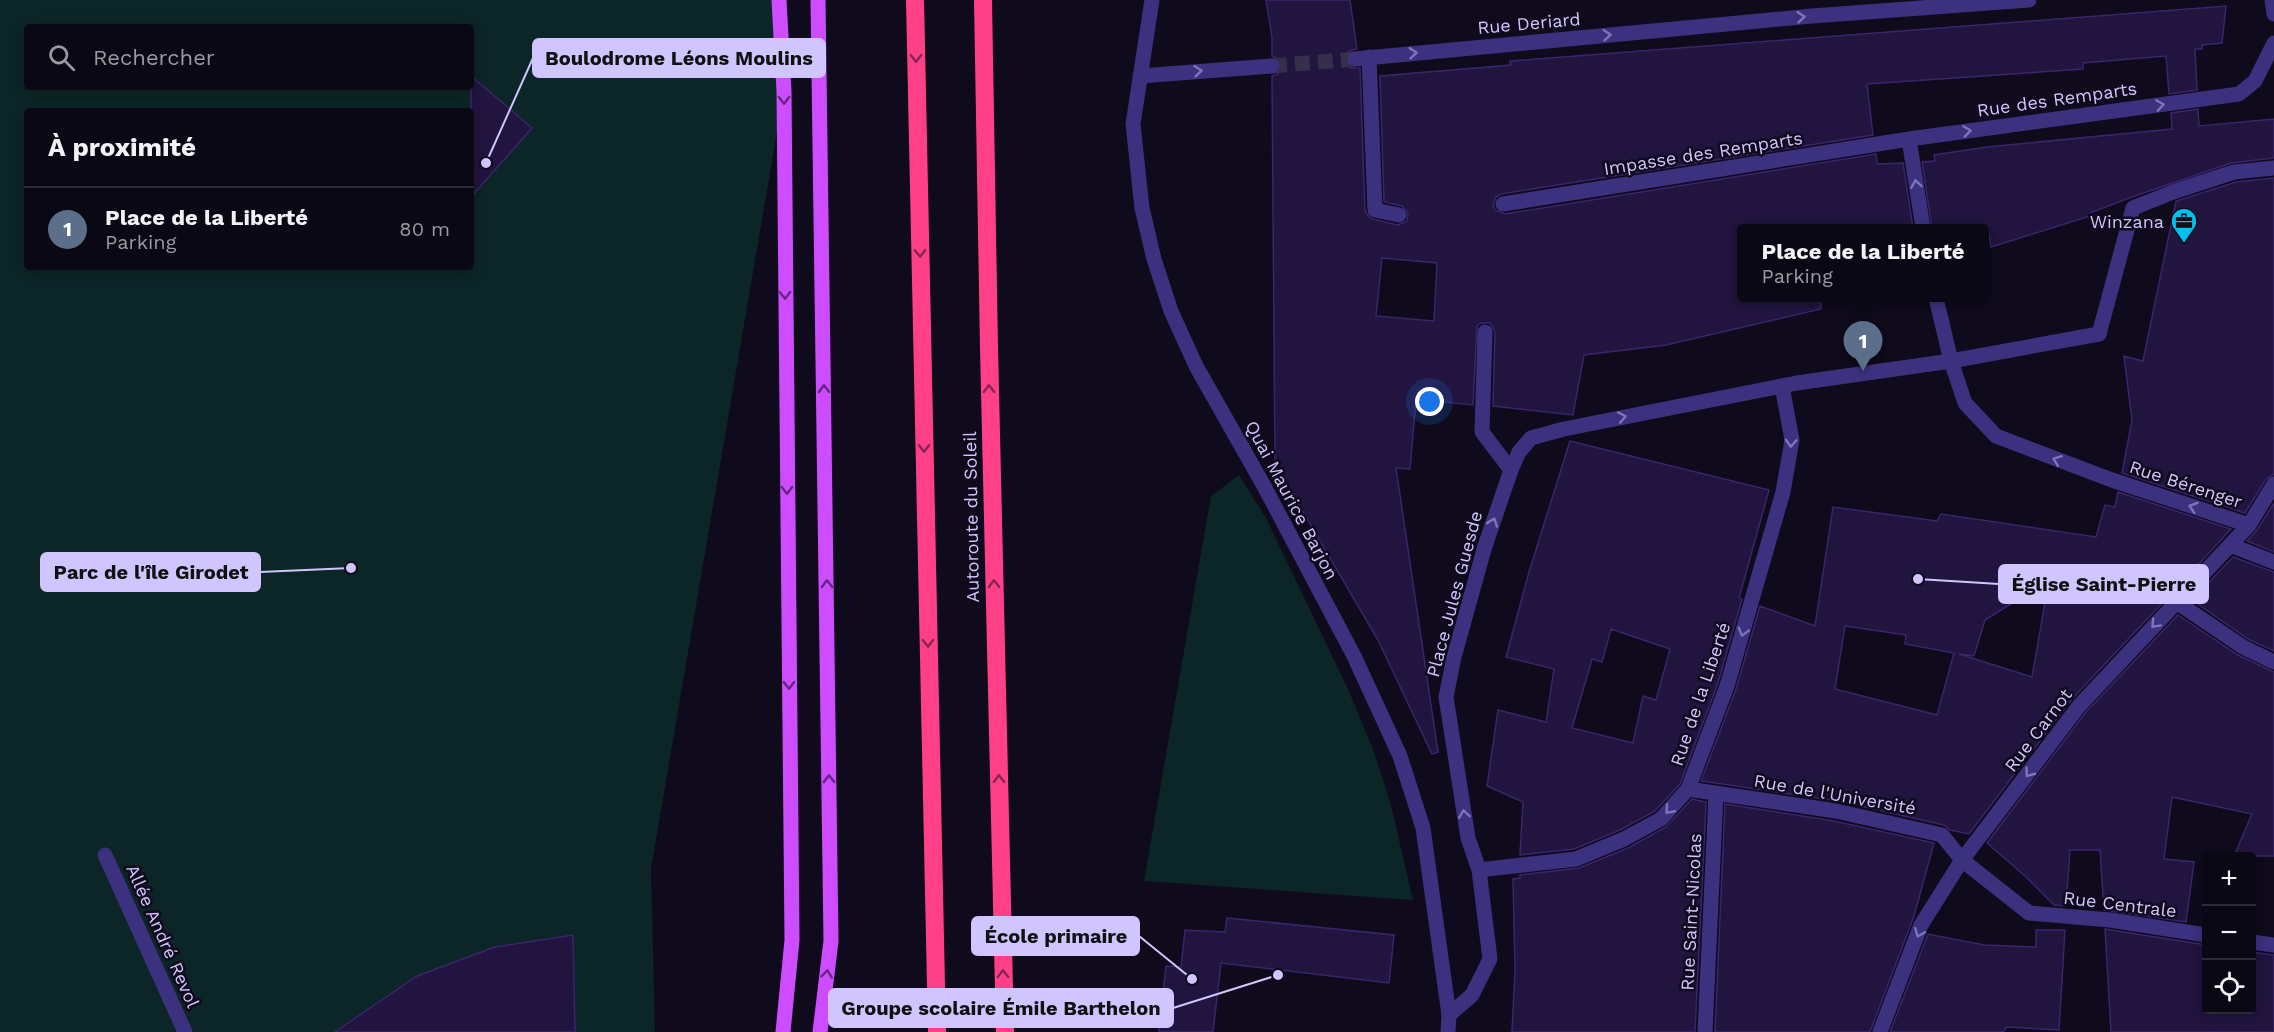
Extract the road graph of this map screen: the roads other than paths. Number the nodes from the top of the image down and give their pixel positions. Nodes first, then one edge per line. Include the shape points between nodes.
1 (779, 0) edge
2 (818, 0) edge
3 (915, 0) edge
4 (983, 0) edge
5 (1152, 0) edge
6 (2029, 0) edge
7 (2272, 0) edge
8 (2274, 15) edge
9 (2274, 43) edge
10 (1272, 66) tunnel mouth
11 (1140, 76) junction
12 (1909, 139) junction
13 (2274, 168) edge
14 (1503, 204) dead end
15 (1399, 215) dead end
16 (1922, 224) edge
17 (1937, 302) edge
18 (1485, 332) dead end
19 (1951, 361) junction
20 (1782, 386) junction
21 (1511, 470) junction
22 (2274, 484) edge
23 (2249, 525) junction
24 (2230, 545) junction
25 (2274, 562) edge
26 (2175, 602) junction
27 (2274, 662) edge
28 (1688, 789) junction
29 (1716, 794) junction
30 (105, 855) dead end
31 (1962, 860) junction
32 (1479, 870) junction
33 (2029, 913) joint
34 (2202, 934) edge
35 (2256, 943) edge
36 (2274, 945) edge
37 (1449, 1015) junction
38 (185, 1032) edge
39 (783, 1032) edge
40 (820, 1032) edge
41 (937, 1032) edge
42 (1005, 1032) edge
43 (1448, 1032) edge
44 (1705, 1032) edge
45 (1880, 1032) edge

1 -> 39 main road via 792,940
40 -> 2 main road via 831,941
3 -> 41 highway
42 -> 4 highway, Autoroute du Soleil
5 - 11 street, Quai Maurice Barjon
15 -> 6 street, Rue Deriard via 1375,210 1362,58
7 - 8 street
12 -> 9 street, Rue des Remparts via 2239,94 2255,81
11 -> 10 street
11 - 37 street, Quai Maurice Barjon via 1132,124 1142,208 1171,312 1196,366 1354,656 1400,756 1423,828
12 - 14 street, Impasse des Remparts
16 -> 12 street
13 - 19 street, Place Jules Guesde via 2234,172 2133,208 2099,334
17 - 19 street, Rue Bérenger
18 - 21 street via 1482,432
19 - 20 street, Place Jules Guesde
23 -> 19 street, Rue Bérenger via 2112,480 1996,436 1965,403
21 -> 20 street, Place Jules Guesde via 1519,452 1532,438
20 -> 28 street, Rue de la Liberté via 1792,440 1783,492 1727,686
32 -> 21 street, Place Jules Guesde via 1468,838 1446,697 1482,557
22 - 23 street, Rue Carnot
23 - 24 street, Rue Carnot
24 - 25 street
24 - 26 street, Rue Carnot
26 - 27 street via 2243,647
26 -> 31 street, Rue Carnot via 2079,706
28 - 29 street, Rue de l'Université
28 -> 32 street, Rue de la Liberté via 1661,819 1576,859
29 - 31 street, Rue de l'Université via 1836,811 1942,835
29 - 44 street, Rue Saint-Nicolas
30 - 38 street, Allée André Revol
31 - 33 street, Rue de l'Université
31 -> 45 street, Rue Carnot via 1921,925
32 - 37 street, Place Jules Guesde via 1490,959 1472,995
33 - 34 street, Rue Centrale
35 - 36 street
37 - 43 street, Quai Maurice Barjon

